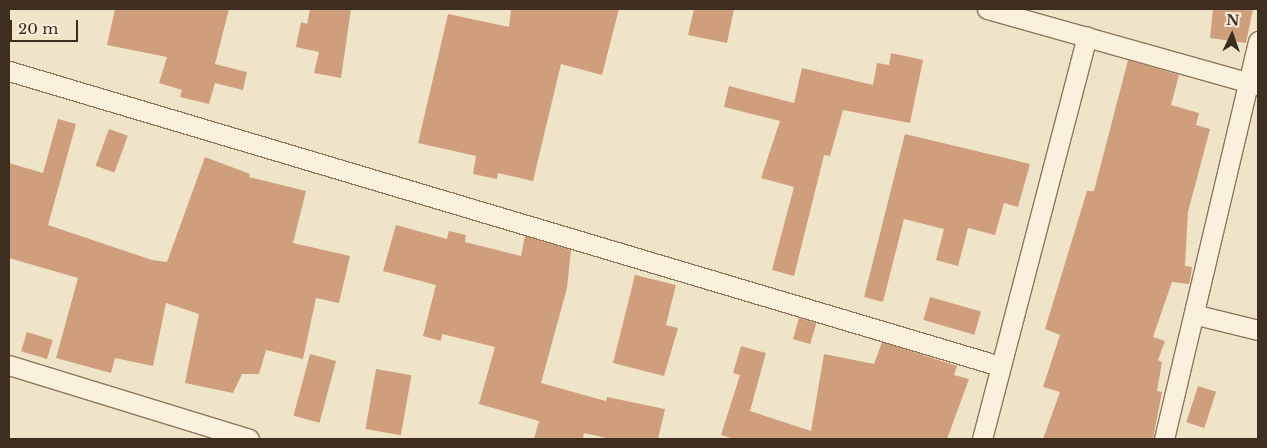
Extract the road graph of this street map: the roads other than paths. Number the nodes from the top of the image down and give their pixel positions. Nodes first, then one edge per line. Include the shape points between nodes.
1 (987, 9) edge
2 (1087, 36) junction
3 (1258, 41) edge
4 (9, 71) edge
5 (1254, 84) edge
6 (1196, 315) junction
7 (1258, 330) edge
8 (9, 365) edge
9 (1000, 366) junction
10 (249, 439) edge
11 (982, 439) edge
12 (1164, 439) edge

1 - 2 street
2 - 5 street
2 - 9 street
3 - 5 street
4 - 9 street
5 - 6 street
6 - 7 street
6 - 12 street
8 - 10 street
9 - 11 street

